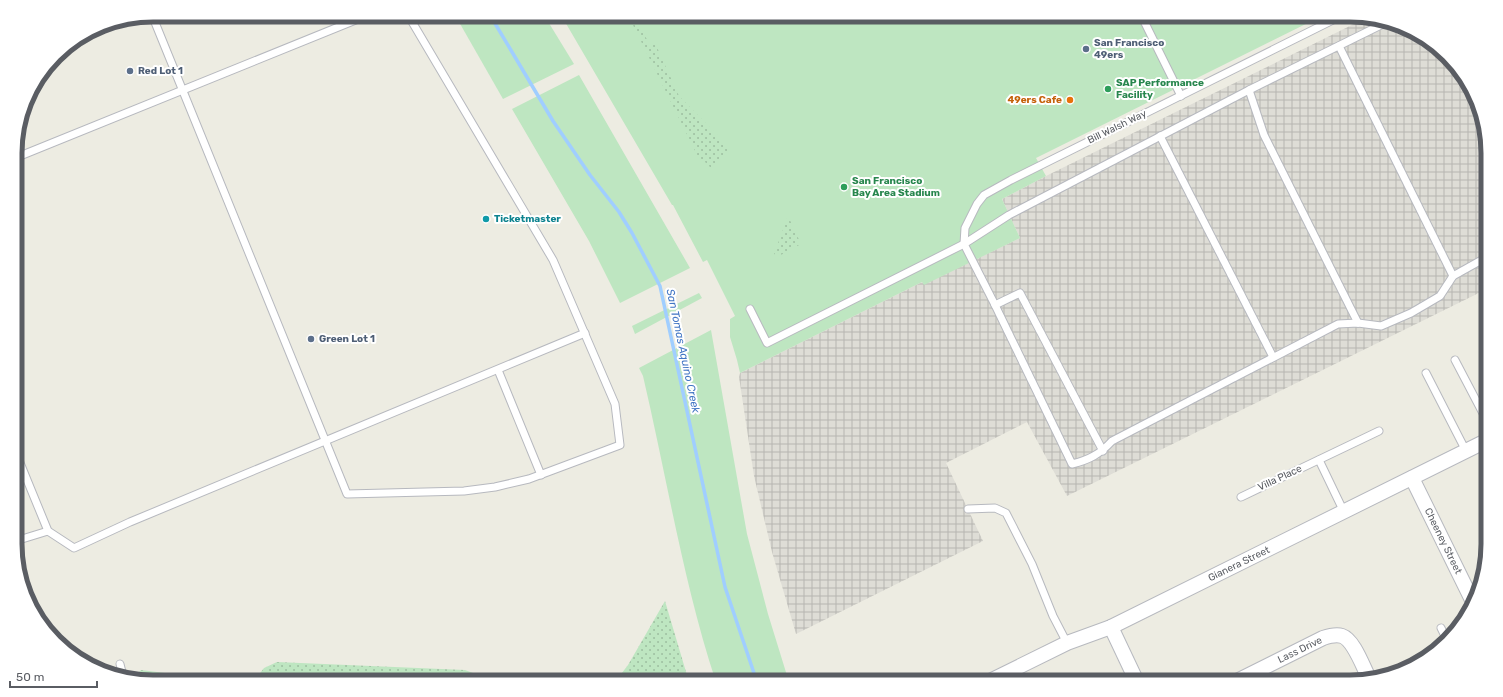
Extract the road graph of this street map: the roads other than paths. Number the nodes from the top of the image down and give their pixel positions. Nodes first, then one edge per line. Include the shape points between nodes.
1 (155, 22) edge
2 (351, 22) edge
3 (412, 22) edge
4 (1145, 22) edge
5 (1329, 22) edge
6 (1380, 26) edge
7 (1339, 46) junction
8 (1249, 90) junction
9 (183, 91) junction
10 (1181, 96) junction
11 (1160, 136) junction
12 (22, 155) edge
13 (964, 244) junction
14 (1481, 260) edge
15 (1453, 276) junction
16 (995, 305) junction
17 (750, 309) dead end
18 (1358, 323) junction
19 (585, 334) junction
20 (1273, 357) junction
21 (1455, 360) dead end
22 (498, 370) junction
23 (1426, 373) dead end
24 (1481, 410) edge
25 (1379, 431) dead end
26 (325, 441) junction
27 (1481, 444) edge
28 (1103, 451) junction
29 (1466, 451) junction
30 (1319, 460) junction
31 (22, 468) edge
32 (541, 475) junction
33 (1412, 478) junction
34 (1241, 497) dead end
35 (968, 509) dead end
36 (1344, 512) junction
37 (48, 531) junction
38 (22, 539) edge
39 (1470, 596) edge
40 (1111, 628) junction
41 (1440, 628) dead end
42 (1445, 635) edge
43 (1067, 643) junction
44 (120, 664) dead end
45 (122, 671) edge
46 (1367, 674) edge
47 (1002, 675) edge
48 (1134, 675) edge
49 (1249, 675) edge

1 - 9 lane
2 - 9 lane
3 - 19 lane via 553,260
4 - 10 lane
5 - 10 lane, Bill Walsh Way
6 - 7 lane
7 - 8 lane
7 - 15 lane
8 - 11 lane
8 - 18 lane via 1264,135
9 - 12 lane
9 - 26 lane
10 - 13 lane, Bill Walsh Way via 984,195 965,228
11 - 13 lane via 1009,215
11 - 20 lane
13 - 16 lane
13 - 17 lane via 767,342
14 - 15 lane
15 - 18 lane via 1440,296 1411,313 1381,326
16 - 28 lane via 1020,293
16 - 28 lane via 1072,464 1085,461
18 - 20 lane via 1338,324
19 - 22 lane
19 - 32 lane via 615,404 620,445
20 - 28 lane via 1112,441
21 - 24 lane
22 - 26 lane
22 - 32 lane
23 - 29 lane
25 - 30 lane, Villa Place
26 - 32 lane via 347,494 480,490
26 - 37 lane via 74,548
27 - 29 street, Gianera Street
29 - 33 street, Gianera Street
30 - 34 lane, Villa Place
30 - 36 lane
31 - 37 lane
33 - 36 street, Gianera Street
33 - 39 street, Cheeney Street
35 - 43 lane via 995,508 1006,513
36 - 40 street, Gianera Street
37 - 38 lane
40 - 43 street, Gianera Street
40 - 48 street
41 - 42 lane
43 - 47 street, Gianera Street
44 - 45 lane
46 - 49 street, Lass Drive via 1352,644 1343,636 1337,635 1323,638

